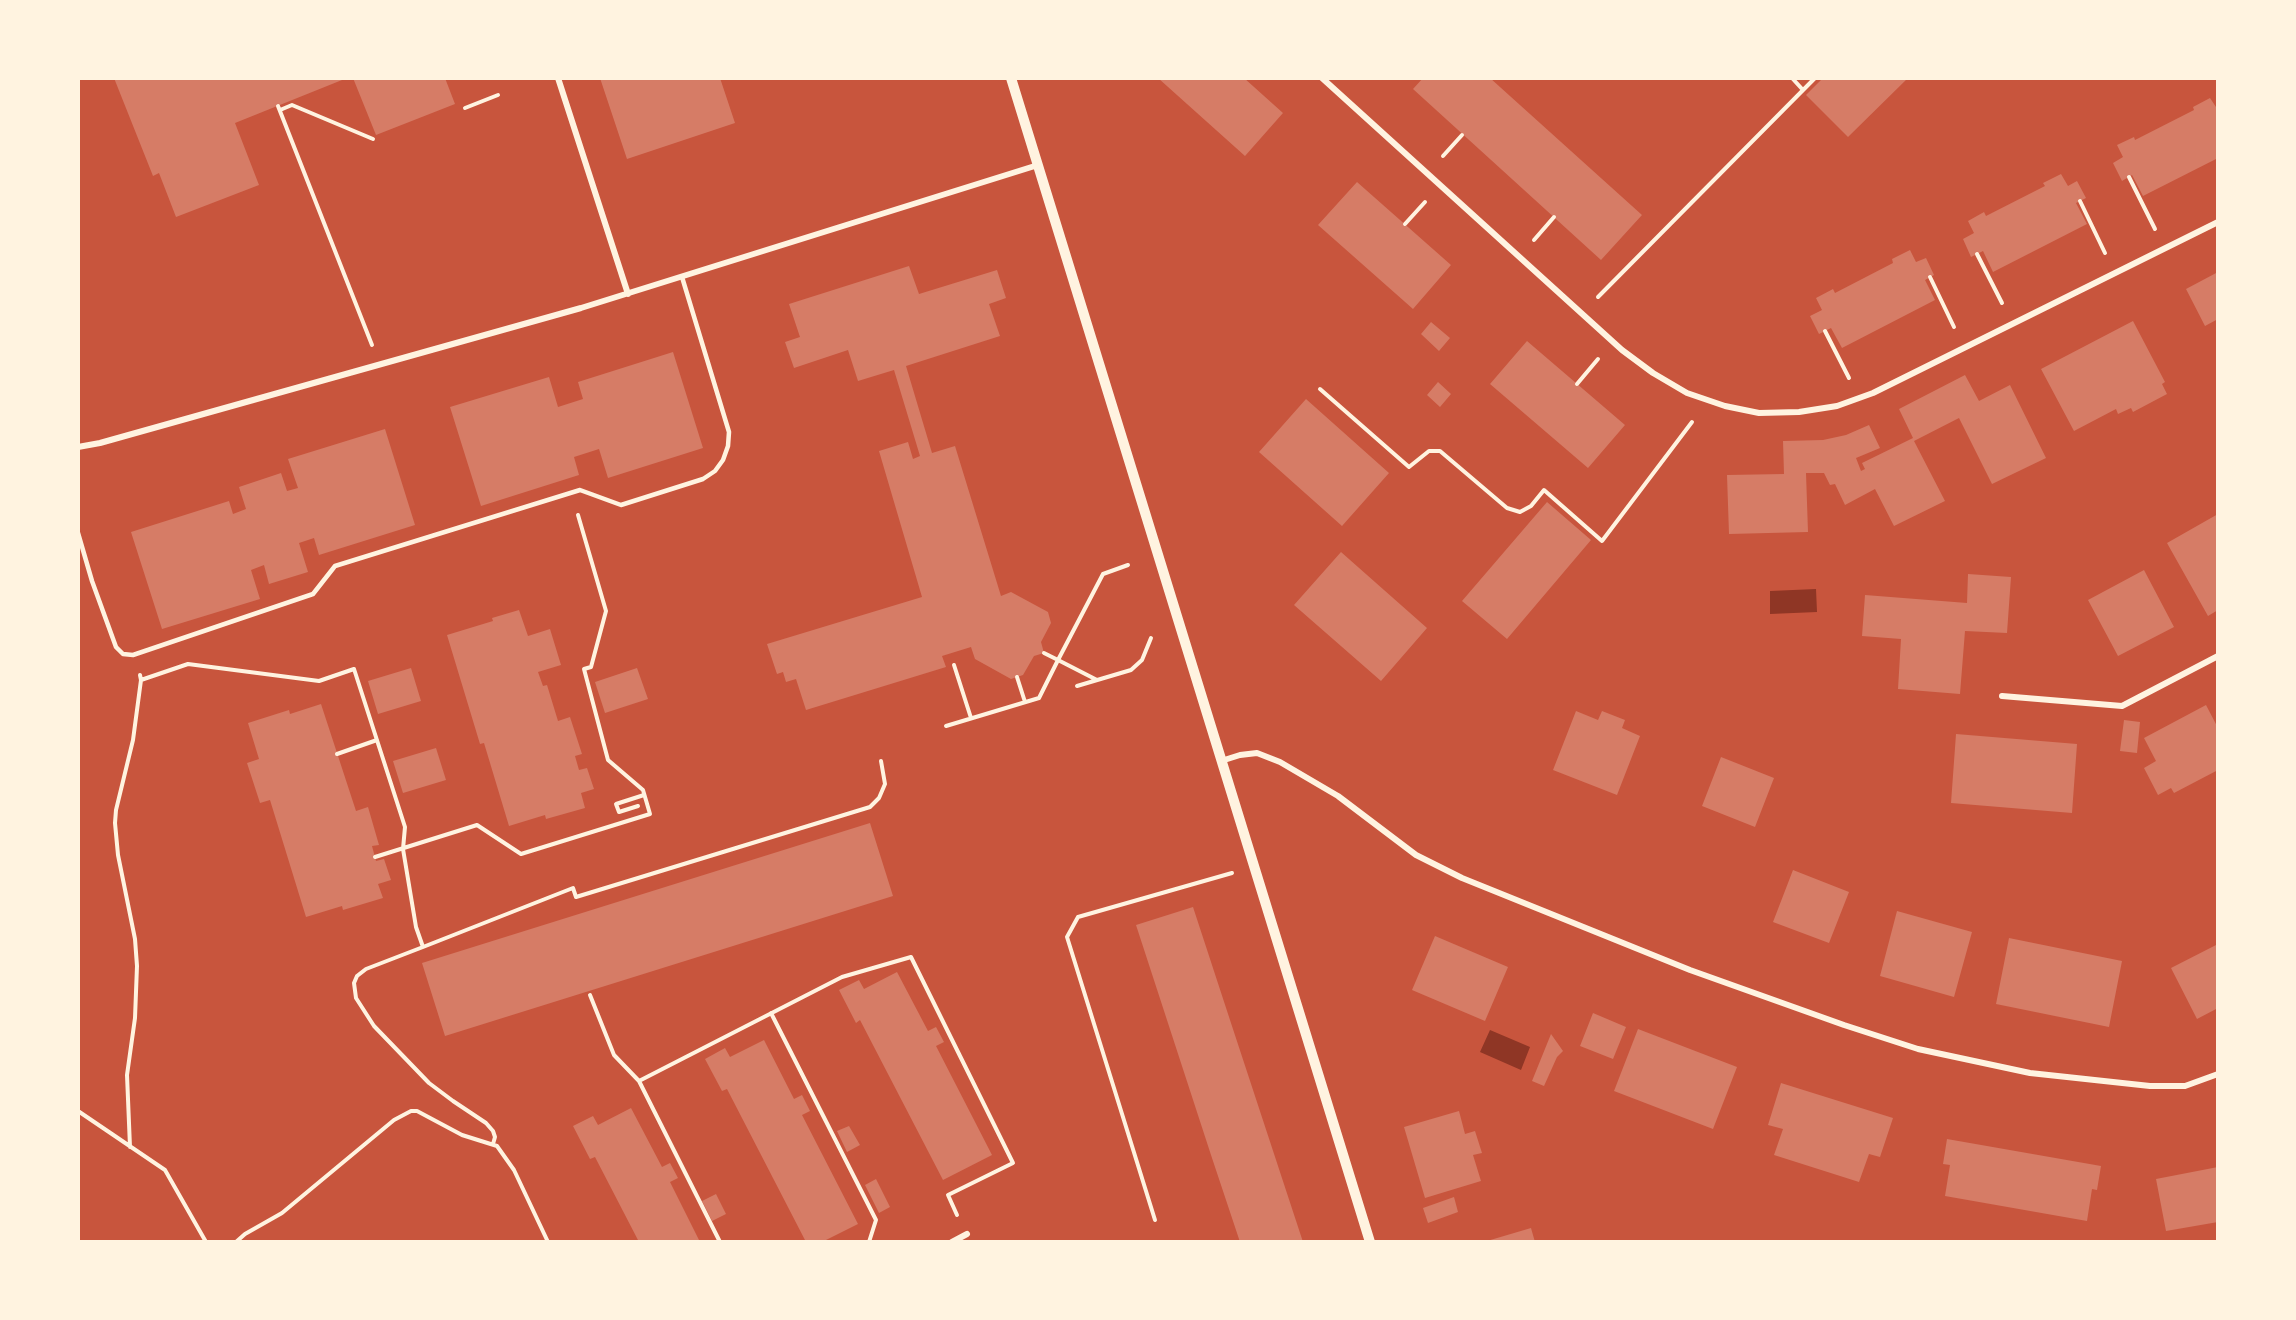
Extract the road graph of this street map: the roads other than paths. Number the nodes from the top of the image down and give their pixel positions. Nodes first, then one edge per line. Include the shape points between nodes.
1 (558, 78) edge
2 (1011, 78) edge
3 (1322, 78) edge
4 (1038, 165) junction
5 (2218, 222) edge
6 (682, 277) junction
7 (628, 294) junction
8 (78, 447) edge
9 (78, 533) edge
10 (2218, 656) edge
11 (2002, 696) dead end
12 (1221, 761) junction
13 (2218, 1074) edge
14 (967, 1234) road end
15 (952, 1242) edge
16 (1370, 1242) edge

1 - 7 street
2 - 4 street
3 - 5 street via 1622,350 1688,393 1759,413 1837,406 1873,393
4 - 6 street
4 - 12 street
6 - 7 street
6 - 9 lane via 729,432 723,460 703,479 621,505 580,490 572,492 335,566 313,594 133,655 123,654 116,647
7 - 8 street
10 - 11 street via 2122,706
12 - 13 street via 1257,753 1280,762 1338,796 1416,855 1462,878 1690,970 1918,1049 2030,1073 2150,1086 2185,1086
12 - 16 street
14 - 15 street

